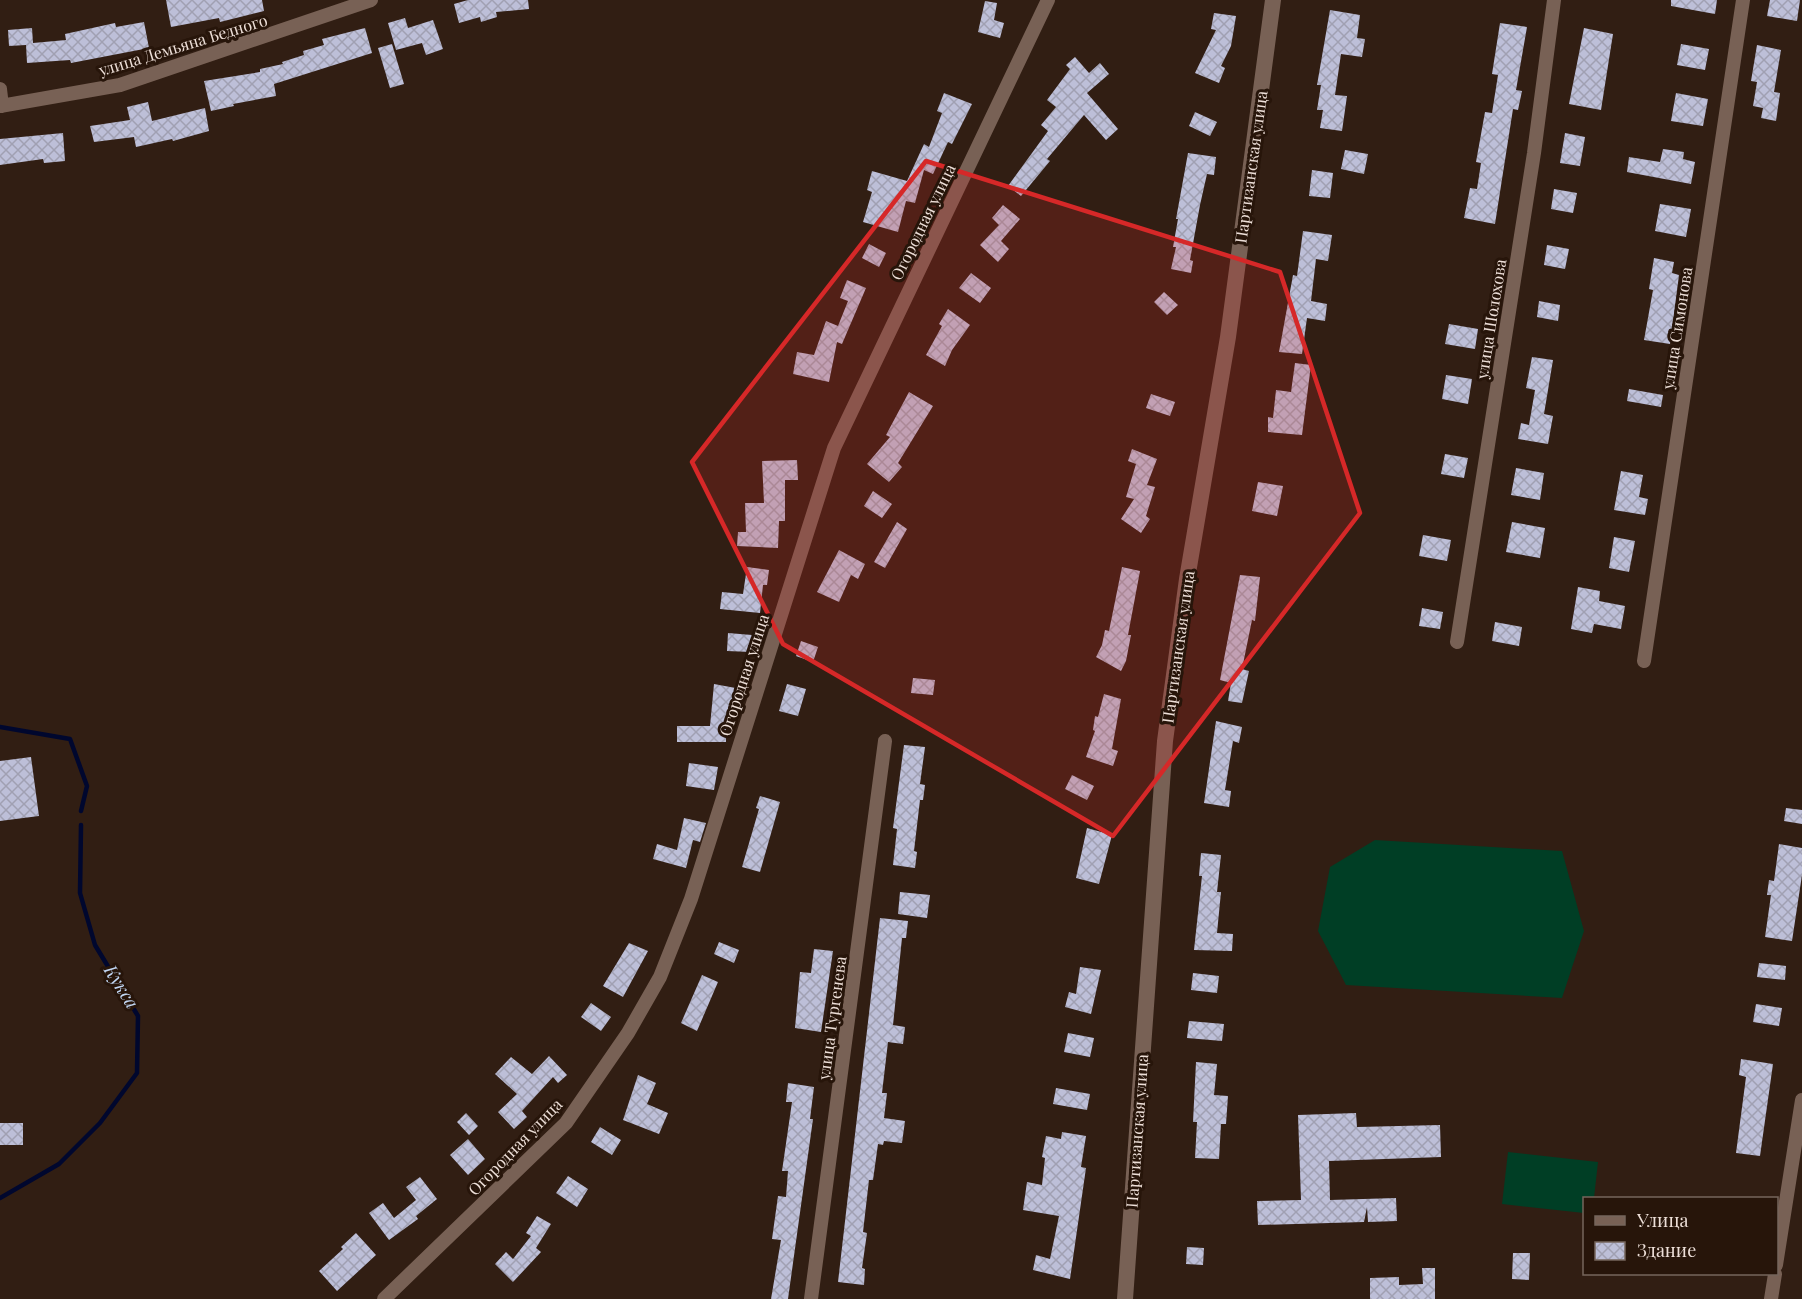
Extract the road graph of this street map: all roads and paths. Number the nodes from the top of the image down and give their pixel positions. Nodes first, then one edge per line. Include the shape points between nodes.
1 (371, 0) edge
2 (1048, 0) edge
3 (1273, 0) edge
4 (1554, 0) edge
5 (1743, 0) edge
6 (0, 89) edge
7 (1, 106) edge
8 (1457, 642) dead end
9 (1644, 661) dead end
10 (885, 741) dead end
11 (1802, 1100) edge
12 (1778, 1252) edge
13 (1775, 1275) edge
14 (384, 1299) edge
15 (811, 1299) edge
16 (1125, 1299) edge
17 (1771, 1299) edge

1 - 7 street, улица Демьяна Бедного via 120,85
2 - 14 street, Огородная улица via 834,448 691,899 660,977 628,1033 566,1123
3 - 16 street, Партизанская улица via 1228,338 1186,579 1165,741
4 - 8 street, улица Шолохова via 1534,153
5 - 9 street, улица Симонова
6 - 7 street
10 - 15 street, улица Тургенева
11 - 12 street
13 - 17 street

